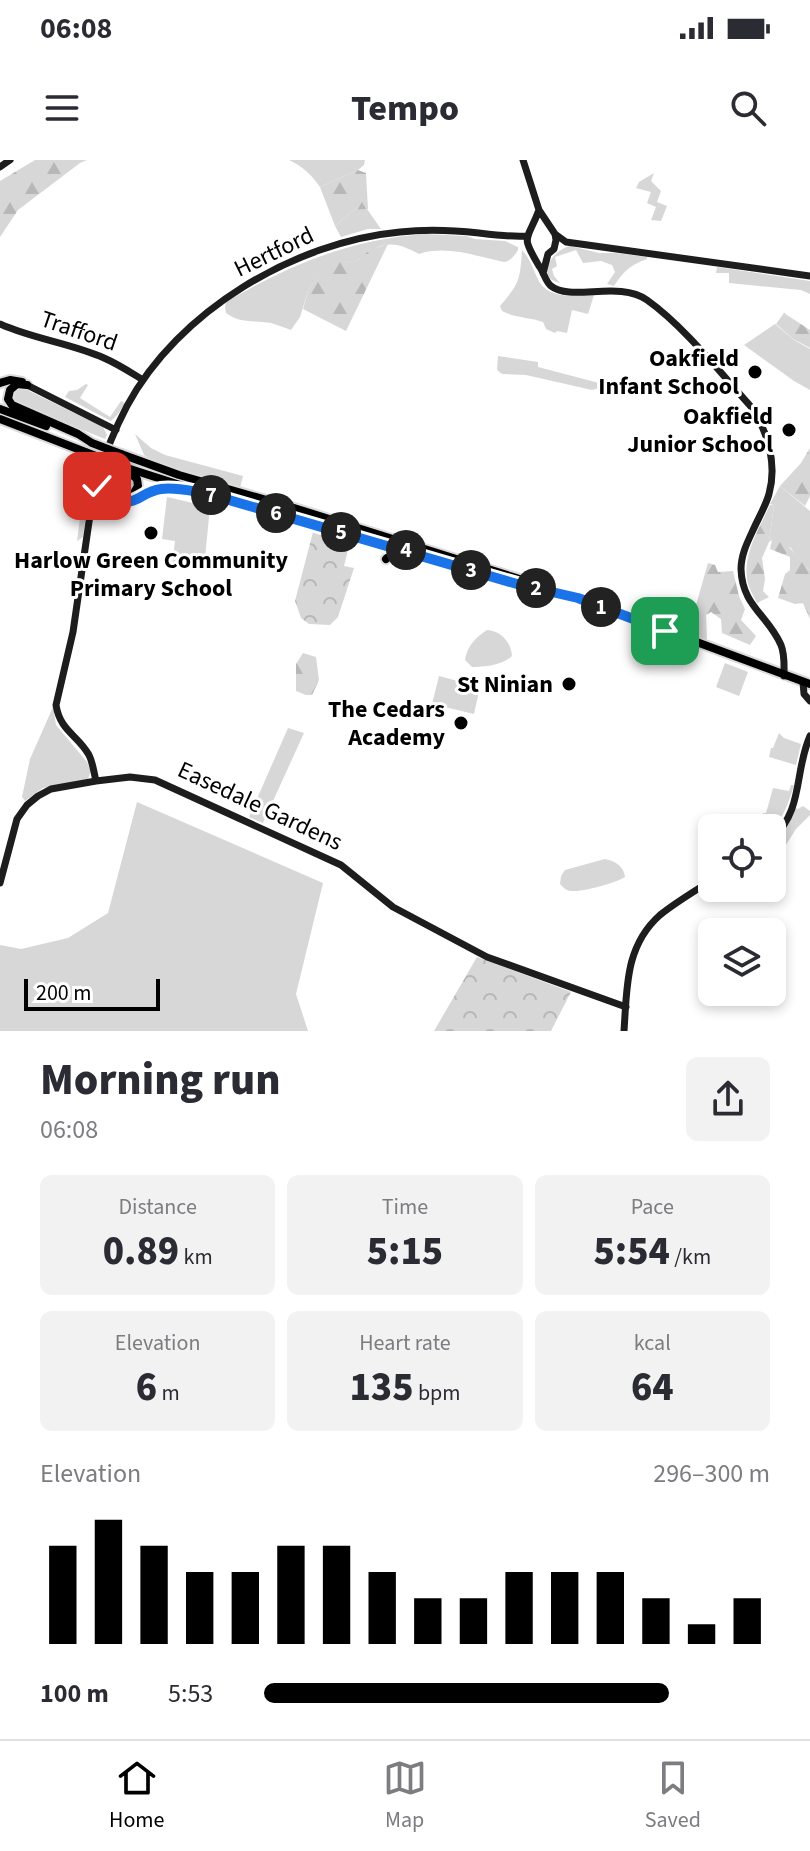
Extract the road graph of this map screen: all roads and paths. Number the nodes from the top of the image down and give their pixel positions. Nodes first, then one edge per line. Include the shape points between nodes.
1 (10, 160) edge
2 (523, 160) edge
3 (0, 167) edge
4 (539, 210) junction
5 (553, 232) junction
6 (529, 240) junction
7 (566, 242) junction
8 (556, 245) junction
9 (548, 254) junction
10 (543, 273) junction
11 (810, 276) edge
12 (0, 324) edge
13 (143, 380) junction
14 (0, 383) edge
15 (27, 385) junction
16 (0, 409) edge
17 (0, 419) edge
18 (116, 430) junction
19 (92, 443) junction
20 (127, 469) junction
21 (205, 493) junction
22 (96, 495) junction
23 (377, 542) junction
24 (410, 551) junction
25 (553, 591) junction
26 (784, 676) junction
27 (807, 683) edge
28 (810, 701) edge
29 (810, 736) edge
30 (96, 781) junction
31 (786, 820) edge
32 (0, 883) edge
33 (698, 890) edge
34 (626, 1007) junction
35 (624, 1031) edge

1 - 3 street
2 - 4 street
4 - 5 street
4 - 6 street
5 - 6 street via 543,226
5 - 7 street
5 - 8 street
6 - 9 street via 534,254
6 - 10 street
6 - 13 street, Hertford via 448,230 399,232 307,255 216,306 176,340
7 - 8 street
7 - 11 street
8 - 9 street
9 - 10 street
10 - 26 street via 559,290 617,290 645,298 754,410 770,451 772,475 769,495 743,551 743,587 780,643
12 - 13 street, Trafford via 104,358
13 - 18 street, Hertford
14 - 15 main road via 15,380
15 - 18 street
15 - 19 main road via 10,390 12,405
16 - 19 main road
17 - 20 main road, bridge
18 - 22 street, Hertford
19 - 25 main road, bridge via 194,480
20 - 21 main road
20 - 22 main road via 138,481 132,496
21 - 22 main road via 166,488 127,503
21 - 23 main road
22 - 30 street, Hertford via 56,705 63,726 89,754
23 - 24 main road
23 - 24 main road via 385,548 386,559 394,552
24 - 25 main road
25 - 26 main road
26 - 27 main road
27 - 28 street via 804,694
29 - 31 street
30 - 32 street, Easedale Gardens via 51,789 27,805 17,819
30 - 34 street, Easedale Gardens via 155,780 341,865 393,907 487,957
33 - 34 street via 662,914 635,948
34 - 35 street

